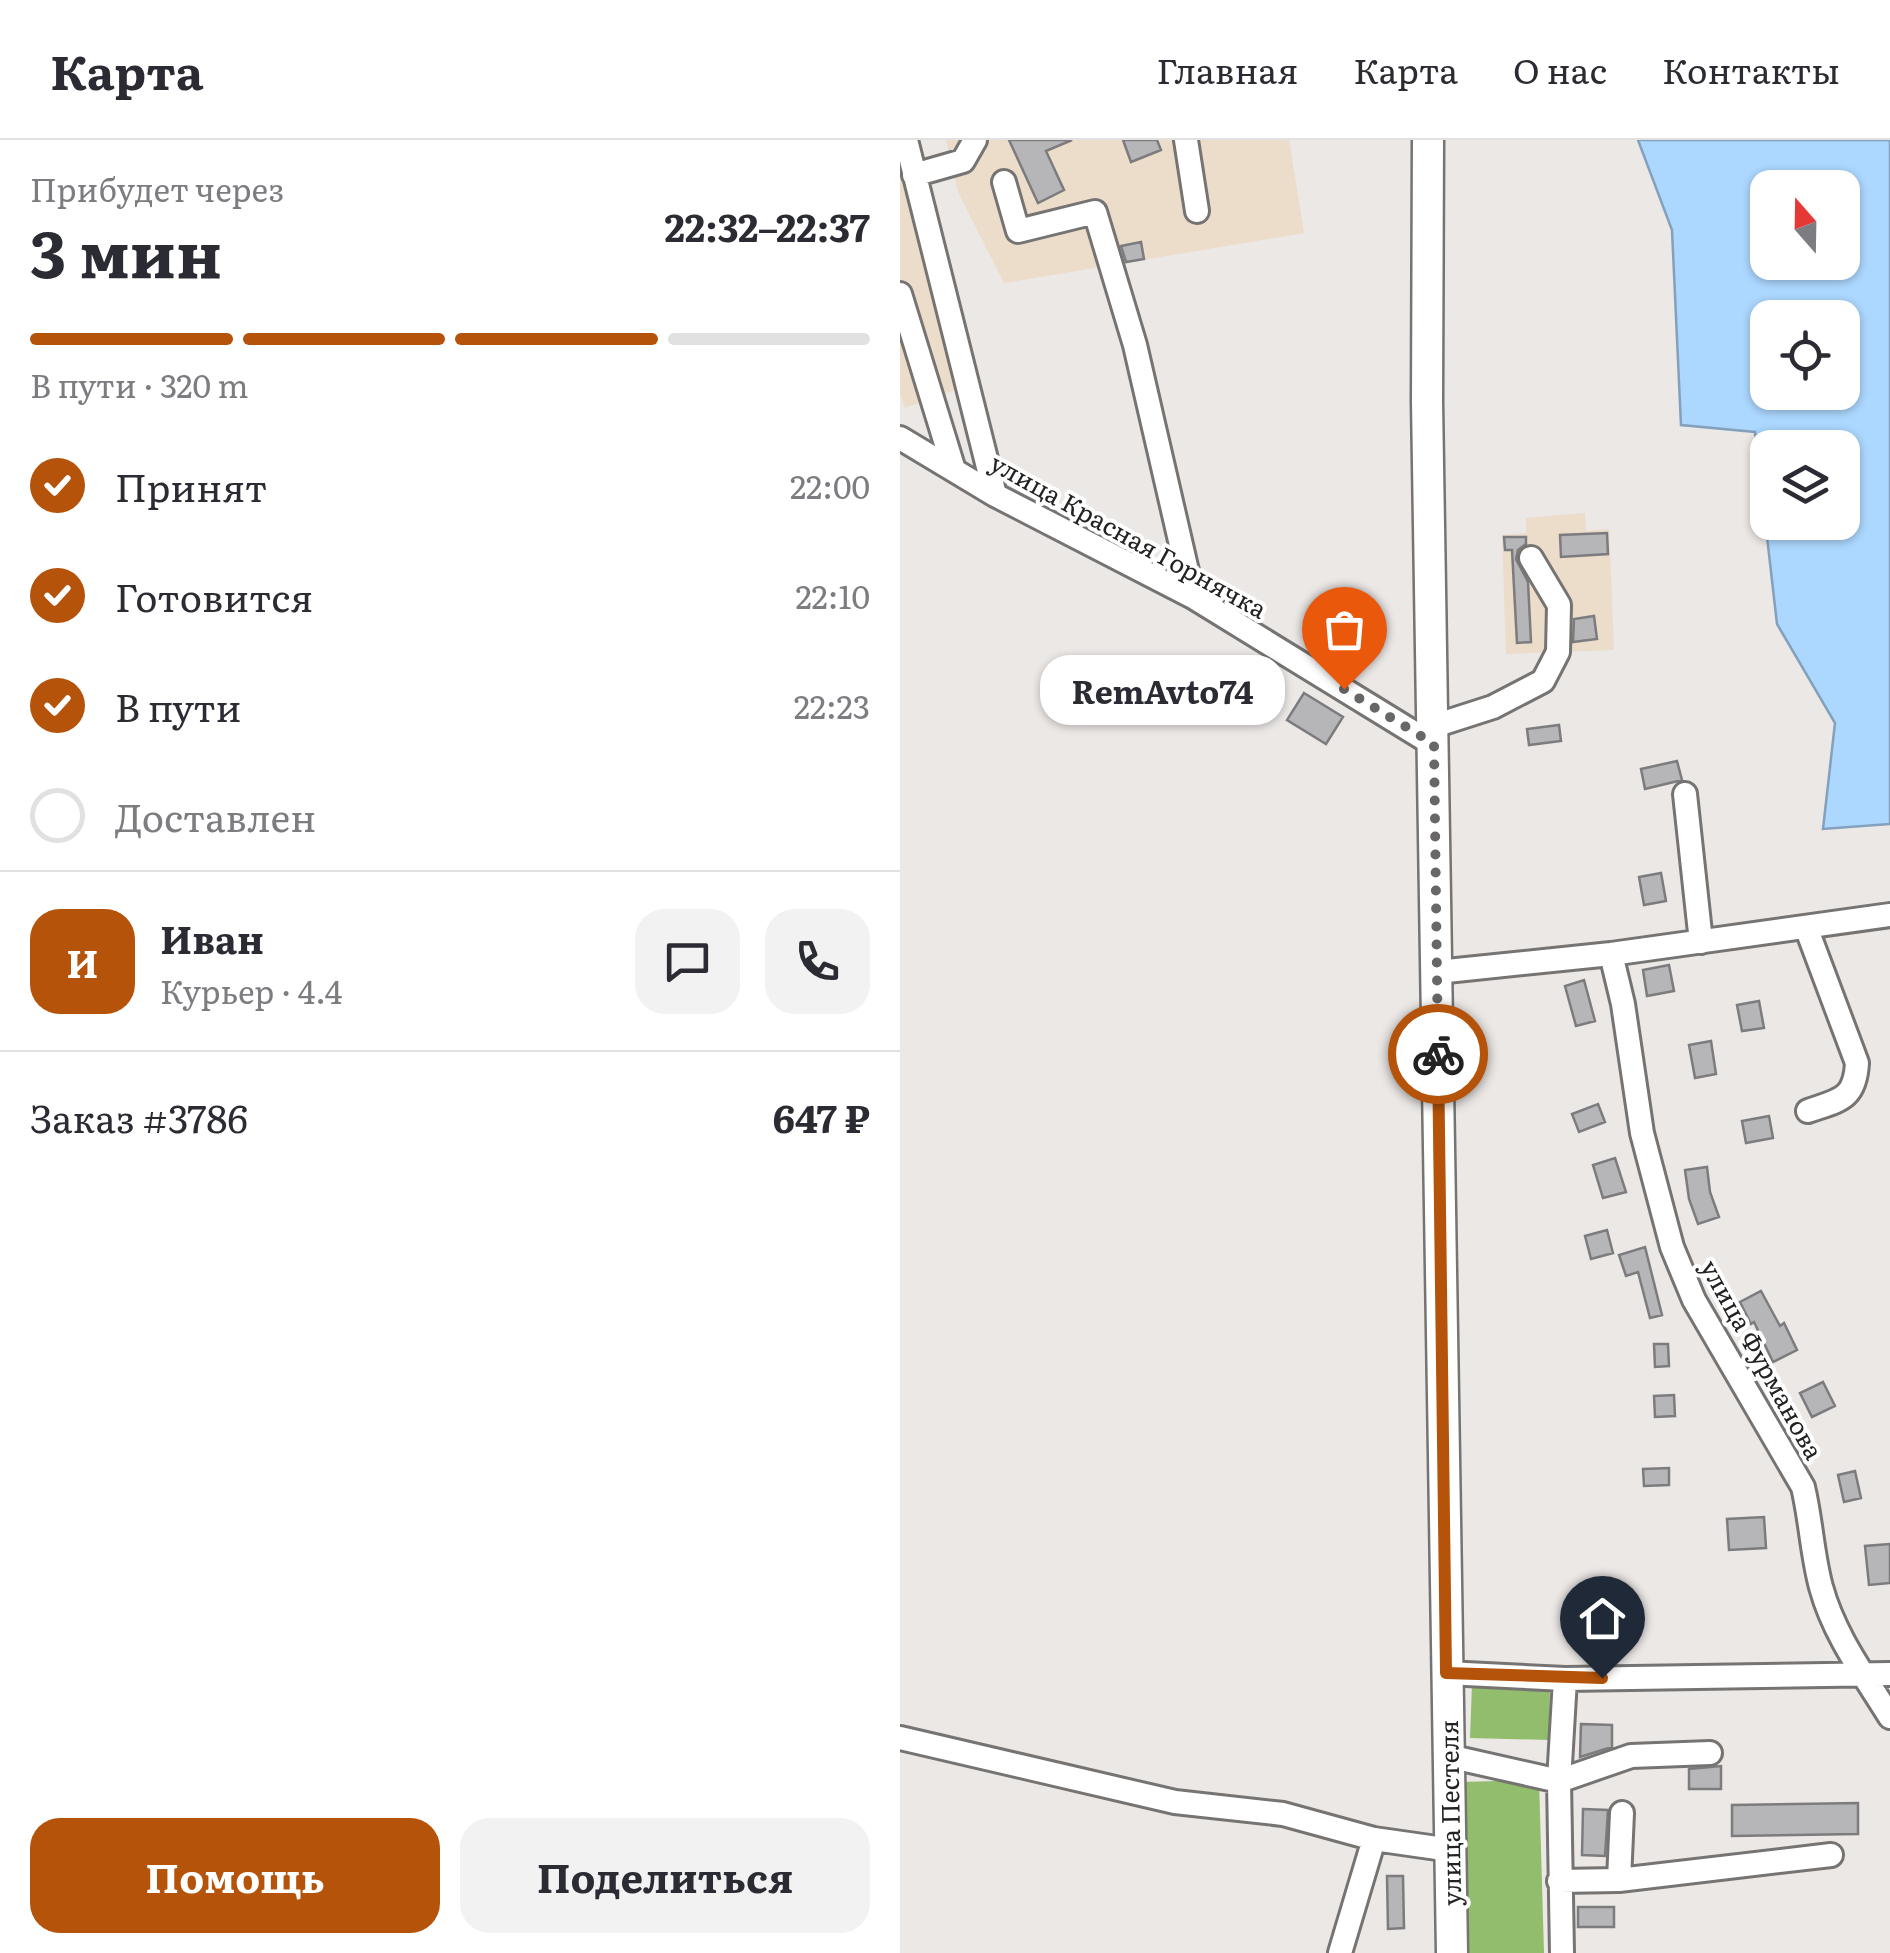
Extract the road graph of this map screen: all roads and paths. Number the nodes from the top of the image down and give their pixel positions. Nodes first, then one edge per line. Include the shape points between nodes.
1 (906, 140) edge
2 (975, 140) edge
3 (1186, 140) edge
4 (1428, 140) edge
5 (914, 175) junction
6 (1004, 182) dead end
7 (1197, 211) dead end
8 (900, 294) edge
9 (900, 438) edge
10 (954, 470) junction
11 (995, 494) junction
12 (1531, 558) dead end
13 (1193, 597) junction
14 (1434, 735) junction
15 (1685, 794) dead end
16 (1890, 915) edge
17 (1806, 927) junction
18 (1701, 942) junction
19 (1612, 954) junction
20 (1436, 972) junction
21 (1808, 1110) dead end
22 (1446, 1673) junction
23 (1864, 1674) junction
24 (1890, 1674) edge
25 (1565, 1679) junction
26 (1890, 1718) edge
27 (900, 1738) edge
28 (1710, 1753) dead end
29 (1448, 1756) junction
30 (1559, 1782) junction
31 (1622, 1813) dead end
32 (1374, 1839) junction
33 (1451, 1850) junction
34 (1831, 1855) dead end
35 (1619, 1880) junction
36 (1559, 1881) junction
37 (1340, 1953) edge
38 (1452, 1953) edge
39 (1562, 1953) edge

1 - 5 street
2 - 5 street via 963,160
3 - 7 street
4 - 14 main road, улица Пестеля
5 - 11 street
6 - 13 street via 1018,231 1094,212 1135,345
8 - 10 street
9 - 10 street, улица Красная Горнячка
10 - 11 street, улица Красная Горнячка
11 - 13 street, улица Красная Горнячка
12 - 14 street via 1559,605 1556,658 1543,681
13 - 14 street, улица Красная Горнячка
14 - 20 main road, улица Пестеля
15 - 18 street
16 - 17 street
17 - 18 street
17 - 21 street via 1857,1063 1856,1084 1845,1097
18 - 19 street
19 - 20 street
19 - 23 street, улица Фурманова via 1642,1133 1672,1247 1694,1300 1803,1487 1822,1591 1838,1634
20 - 22 main road, улица Пестеля
22 - 25 street
22 - 29 main road, улица Пестеля
23 - 24 street
23 - 25 street
23 - 26 street, улица Фурманова
25 - 30 street
27 - 32 street via 1176,1802 1283,1814
28 - 30 street via 1631,1756
29 - 30 street
29 - 33 main road, улица Пестеля
30 - 36 street
31 - 35 street
32 - 33 street
32 - 37 street
33 - 38 main road, улица Пестеля
34 - 35 street
35 - 36 street
36 - 39 street

